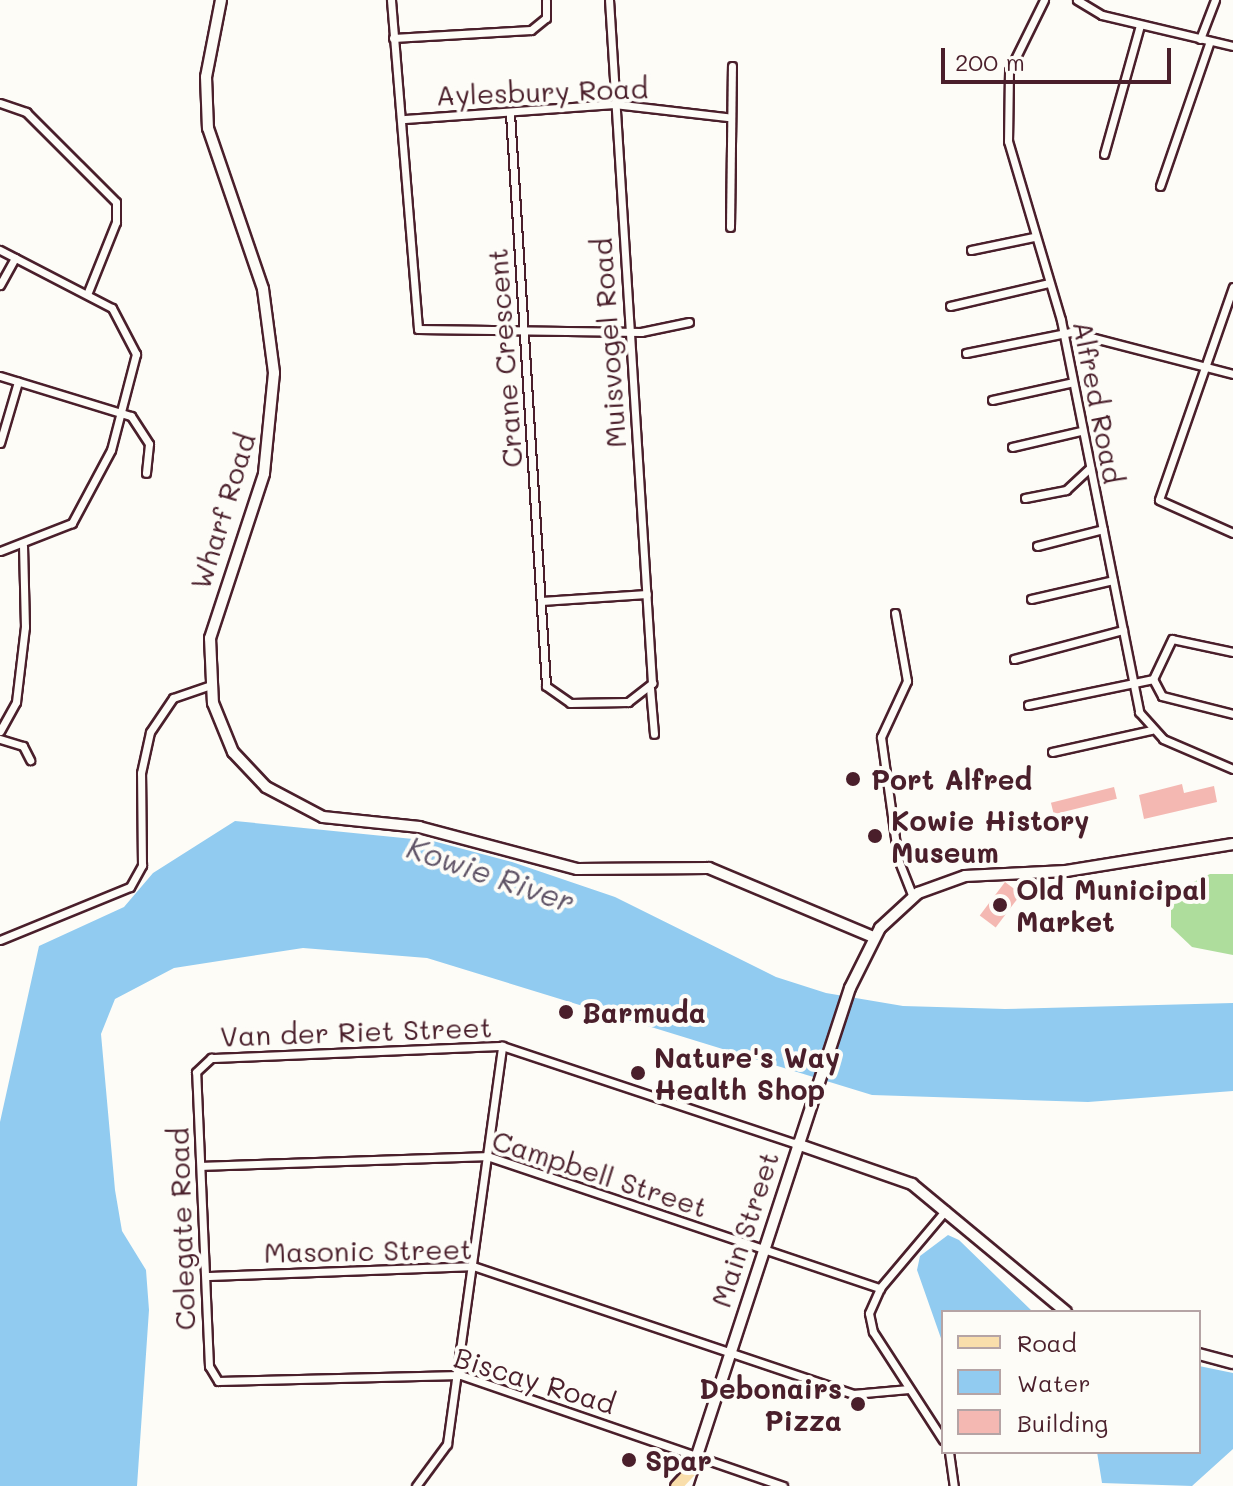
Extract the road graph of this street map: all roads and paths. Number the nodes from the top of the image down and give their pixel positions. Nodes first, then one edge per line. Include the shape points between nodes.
1 (221, 0) edge
2 (391, 0) edge
3 (546, 0) edge
4 (609, 0) edge
5 (1044, 0) edge
6 (1077, 0) edge
7 (1215, 0) edge
8 (1140, 25) junction
9 (393, 38) junction
10 (1200, 39) junction
11 (1210, 41) junction
12 (1233, 46) edge
13 (732, 66) dead end
14 (0, 103) edge
15 (614, 104) junction
16 (510, 113) junction
17 (727, 117) junction
18 (405, 119) junction
19 (1104, 154) dead end
20 (1160, 186) dead end
21 (730, 227) dead end
22 (1034, 237) junction
23 (0, 250) edge
24 (971, 250) dead end
25 (15, 258) junction
26 (1049, 283) junction
27 (0, 285) edge
28 (1233, 287) edge
29 (88, 292) junction
30 (950, 306) dead end
31 (689, 322) dead end
32 (629, 329) junction
33 (1063, 331) junction
34 (524, 332) junction
35 (966, 353) dead end
36 (1205, 367) junction
37 (1233, 374) edge
38 (0, 376) edge
39 (18, 382) junction
40 (1069, 383) junction
41 (992, 400) dead end
42 (123, 414) junction
43 (1081, 431) junction
44 (0, 443) edge
45 (1012, 447) dead end
46 (1090, 468) junction
47 (146, 473) dead end
48 (1025, 498) dead end
49 (1103, 529) junction
50 (1233, 533) edge
51 (23, 546) junction
52 (1037, 546) dead end
53 (0, 551) edge
54 (1113, 580) junction
55 (647, 594) junction
56 (1031, 599) dead end
57 (541, 601) junction
58 (895, 613) dead end
59 (1123, 630) junction
60 (1233, 652) edge
61 (1014, 659) dead end
62 (1133, 679) junction
63 (1153, 679) junction
64 (211, 685) junction
65 (651, 686) junction
66 (1028, 705) dead end
67 (1233, 714) edge
68 (1151, 730) junction
69 (0, 731) edge
70 (654, 734) dead end
71 (0, 739) edge
72 (1052, 752) dead end
73 (30, 760) dead end
74 (1233, 769) edge
75 (1233, 844) edge
76 (913, 897) junction
77 (873, 937) junction
78 (0, 940) edge
79 (502, 1046) junction
80 (196, 1072) joint
81 (797, 1144) junction
82 (487, 1156) junction
83 (202, 1166) junction
84 (947, 1209) junction
85 (761, 1249) junction
86 (473, 1266) junction
87 (206, 1276) junction
88 (880, 1288) junction
89 (1064, 1310) edge
90 (728, 1353) junction
91 (1201, 1355) edge
92 (1233, 1363) edge
93 (460, 1375) junction
94 (900, 1375) junction
95 (218, 1381) joint
96 (909, 1389) junction
97 (895, 1392) junction
98 (941, 1437) edge
99 (696, 1453) junction
100 (949, 1454) edge
101 (692, 1469) junction
102 (429, 1473) junction
103 (416, 1486) edge
104 (427, 1486) edge
105 (676, 1486) edge
106 (687, 1486) edge
107 (783, 1486) edge
108 (954, 1486) edge

1 - 64 street, Wharf Road via 206,68 208,128 268,311 274,416 264,474 212,627
2 - 9 street
3 - 9 street via 544,22 531,30
4 - 15 street, Muisvogel Road
5 - 22 street, Alfred Road via 1012,61 1006,103 1008,141
6 - 8 street
7 - 10 street
8 - 10 street
8 - 19 street
9 - 18 street
10 - 11 street
11 - 12 street
11 - 20 street
13 - 17 street
14 - 29 street via 26,112 116,202 116,222
15 - 16 street, Aylesbury Road
15 - 17 street, Aylesbury Road
15 - 32 street, Muisvogel Road
16 - 18 street, Aylesbury Road
16 - 34 street, Crane Crescent
17 - 21 street
18 - 34 street via 415,323 428,332
22 - 24 street
22 - 26 street, Alfred Road
23 - 25 street
25 - 27 street
25 - 29 street
26 - 30 street
26 - 33 street, Alfred Road
28 - 36 street
29 - 42 street via 120,315 135,344
31 - 32 street via 678,329
32 - 34 street
32 - 55 street, Muisvogel Road
33 - 35 street
33 - 36 street
33 - 40 street, Alfred Road
34 - 57 street, Crane Crescent
36 - 37 street
36 - 50 street via 1159,500
38 - 39 street
39 - 42 street
39 - 44 street
40 - 41 street
40 - 43 street, Alfred Road
42 - 47 street via 147,437
42 - 51 street via 72,523
43 - 45 street
43 - 46 street, Alfred Road
46 - 48 street via 1066,490
46 - 49 street, Alfred Road
49 - 52 street
49 - 54 street, Alfred Road
51 - 53 street
51 - 69 street via 26,619 16,702
54 - 56 street
54 - 59 street, Alfred Road
55 - 57 street
55 - 65 street, Muisvogel Road
57 - 65 street, Crane Crescent via 546,686 556,698 620,703
58 - 76 street via 907,681 881,737 898,859
59 - 61 street
59 - 62 street, Alfred Road
60 - 63 street via 1172,639
62 - 63 street
62 - 66 street
62 - 68 street, Alfred Road
63 - 67 street via 1162,696
64 - 77 street, Wharf Road via 233,752 266,787 310,812 434,830 562,866 717,870
64 - 78 street via 173,698 150,732 141,773 142,865 130,887
65 - 70 street, Muisvogel Road
68 - 72 street
68 - 74 street
71 - 73 street via 23,746
75 - 76 street via 1066,871 965,876
76 - 77 street
77 - 81 street, Main Street via 850,988
79 - 80 street, Van der Riet Street via 211,1058
79 - 81 street, Van der Riet Street
79 - 82 street
80 - 83 street, Colegate Road
81 - 84 street via 896,1175
81 - 85 street, Main Street
82 - 83 street, Campbell Street
82 - 85 street, Campbell Street
82 - 86 street
83 - 87 street, Colegate Road
84 - 88 street
84 - 89 street
85 - 88 street, Campbell Street
85 - 90 street, Main Street
86 - 87 street, Masonic Street
86 - 90 street, Masonic Street
86 - 93 street
87 - 95 street, Colegate Road via 210,1372
88 - 94 street via 871,1327
90 - 97 street, Masonic Street via 853,1394
90 - 99 street, Main Street
91 - 92 street
93 - 95 street, Biscay Road
93 - 99 street, Biscay Road
93 - 102 street via 447,1444
94 - 96 street
94 - 97 street
96 - 97 street, Masonic Street
96 - 98 street
99 - 101 street, Main Street
99 - 107 street, Biscay Road
100 - 108 street
101 - 105 main road
101 - 106 street, Main Street
102 - 103 street
102 - 104 street

